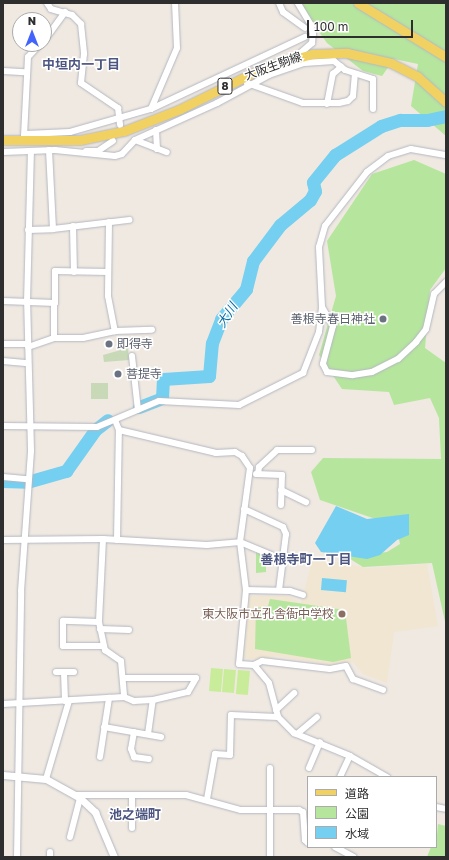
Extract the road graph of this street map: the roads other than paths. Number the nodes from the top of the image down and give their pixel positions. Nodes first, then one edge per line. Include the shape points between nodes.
1 (47, 3) edge
2 (175, 3) edge
3 (279, 3) edge
4 (298, 3) edge
5 (358, 3) edge
6 (65, 12) junction
7 (305, 28) dead end
8 (52, 29) edge
9 (305, 36) dead end
10 (33, 52) edge
11 (297, 56) junction
12 (446, 57) edge
13 (341, 67) junction
14 (232, 69) junction
15 (3, 71) edge
16 (25, 72) junction
17 (238, 74) dead end
18 (355, 74) junction
19 (247, 84) junction
20 (443, 99) edge
21 (327, 104) junction
22 (151, 109) junction
23 (373, 109) dead end
24 (120, 118) junction
25 (120, 125) dead end
26 (156, 130) junction
27 (23, 137) junction
28 (4, 140) edge
29 (135, 140) junction
30 (113, 141) dead end
31 (157, 149) junction
32 (13, 150) junction
33 (49, 150) junction
34 (31, 151) junction
35 (3, 152) edge
36 (81, 152) junction
37 (167, 152) dead end
38 (446, 155) edge
39 (129, 220) dead end
40 (109, 222) junction
41 (72, 226) junction
42 (53, 229) junction
43 (28, 230) junction
44 (74, 272) junction
45 (108, 272) junction
46 (446, 282) edge
47 (3, 301) edge
48 (28, 302) junction
49 (54, 303) junction
50 (322, 307) junction
51 (152, 330) dead end
52 (115, 331) junction
53 (54, 338) junction
54 (3, 344) edge
55 (28, 346) junction
56 (132, 356) dead end
57 (3, 361) edge
58 (28, 363) junction
59 (138, 410) junction
60 (116, 420) junction
61 (3, 426) edge
62 (31, 427) junction
63 (120, 430) junction
64 (312, 450) dead end
65 (250, 474) junction
66 (258, 474) junction
67 (3, 477) edge
68 (28, 481) junction
69 (281, 490) junction
70 (306, 502) dead end
71 (281, 505) dead end
72 (244, 509) junction
73 (103, 539) junction
74 (3, 540) edge
75 (24, 540) junction
76 (117, 540) junction
77 (240, 542) junction
78 (283, 560) junction
79 (246, 590) junction
80 (279, 590) junction
81 (303, 595) dead end
82 (100, 625) junction
83 (129, 630) dead end
84 (102, 646) junction
85 (254, 665) junction
86 (56, 672) dead end
87 (64, 672) junction
88 (74, 672) dead end
89 (124, 678) junction
90 (383, 690) dead end
91 (294, 693) dead end
92 (109, 698) junction
93 (124, 698) junction
94 (153, 700) junction
95 (67, 701) junction
96 (3, 704) edge
97 (19, 704) junction
98 (276, 710) junction
99 (278, 717) junction
100 (318, 717) dead end
101 (104, 727) junction
102 (134, 732) junction
103 (148, 734) junction
104 (298, 734) junction
105 (161, 737) dead end
106 (320, 742) junction
107 (350, 756) junction
108 (100, 757) dead end
109 (149, 759) dead end
110 (270, 768) dead end
111 (309, 768) dead end
112 (3, 775) edge
113 (19, 776) junction
114 (340, 776) edge
115 (382, 776) edge
116 (46, 780) junction
117 (132, 795) junction
118 (78, 797) junction
119 (207, 799) junction
120 (270, 811) junction
121 (132, 828) dead end
122 (70, 837) dead end
123 (307, 842) edge
124 (337, 848) edge
125 (17, 857) edge
126 (114, 857) edge
127 (270, 857) edge
128 (354, 857) edge

1 - 6 street via 51,9
2 - 22 street via 177,48
3 - 7 street via 283,12
4 - 11 street via 311,24 313,34 312,42
5 - 12 main road
6 - 8 street
6 - 24 street via 81,24 84,54 81,83 118,108
9 - 14 street
10 - 16 street via 28,57
11 - 20 main road, 大阪生駒線 / 8 via 326,52 366,56 405,70
11 - 27 main road, 大阪生駒線 / 8 via 237,80 153,122 124,131 80,140
13 - 18 street
13 - 19 street via 334,61 304,63
13 - 21 street via 333,74
14 - 17 street
14 - 22 street
15 - 16 street
16 - 27 street
18 - 21 street via 353,96 348,101
18 - 23 street via 373,79
19 - 21 street via 302,103
19 - 26 street
22 - 24 street
24 - 25 street
24 - 27 street via 70,132
26 - 29 street
26 - 31 street
27 - 28 main road, 大阪生駒線 / 8
28 - 32 street
29 - 31 street
29 - 36 street via 122,154 115,156
30 - 36 street via 98,151
31 - 37 street
32 - 34 street
32 - 35 street
33 - 34 street
33 - 36 street
33 - 42 street
34 - 43 street
38 - 50 street via 411,149 400,151 367,172 321,236 319,246
39 - 40 street
40 - 41 street
40 - 45 street
41 - 42 street
41 - 44 street via 75,237
42 - 43 street
43 - 48 street
44 - 45 street
44 - 49 street via 55,272
45 - 52 street via 108,296
46 - 50 street via 434,294 426,329 416,342 398,359 372,372 353,375 328,372 323,364 332,340 333,326
47 - 48 street
48 - 49 street
48 - 55 street
49 - 53 street
50 - 59 street via 319,332 303,373 239,405 159,401
51 - 52 street
52 - 53 street via 83,338
53 - 55 street
54 - 55 street
55 - 58 street
56 - 59 street
57 - 58 street
58 - 62 street
59 - 60 street
60 - 62 street via 97,427
60 - 63 street
61 - 62 street
62 - 68 street
63 - 65 street via 216,452 235,452 250,468
63 - 76 street
64 - 66 street via 277,450 259,467
65 - 66 street
65 - 72 street
66 - 69 street via 282,474
67 - 68 street
68 - 75 street
69 - 70 street
69 - 71 street
72 - 77 street
72 - 78 street via 283,527
73 - 75 street
73 - 76 street
73 - 82 street
74 - 75 street
75 - 97 street
76 - 77 street via 207,545
77 - 78 street
77 - 79 street
78 - 80 street
79 - 80 street
79 - 85 street via 239,664
80 - 81 street
82 - 83 street
82 - 84 street
82 - 84 street via 63,621 63,646
84 - 89 street via 107,654 121,661
85 - 90 street via 262,661 330,669 346,666 353,679
85 - 98 street via 269,683
86 - 87 street
87 - 88 street
87 - 95 street
89 - 93 street
89 - 94 street via 196,678 188,692
91 - 98 street
92 - 93 street
92 - 95 street
92 - 101 street
93 - 94 street via 134,701
94 - 103 street
95 - 97 street
95 - 116 street
96 - 97 street
97 - 113 street
98 - 99 street
99 - 104 street
99 - 119 street via 231,715 230,755 215,754
100 - 104 street
101 - 102 street
101 - 108 street
102 - 103 street
102 - 109 street via 131,749 134,757
103 - 105 street
104 - 106 street
106 - 107 street
106 - 111 street
107 - 114 street
107 - 115 street
110 - 120 street
112 - 113 street
113 - 116 street
113 - 125 street
116 - 118 street
117 - 118 street
117 - 119 street via 186,795
117 - 121 street
118 - 122 street
118 - 126 street via 95,812
119 - 120 street via 216,805 241,810
120 - 123 street via 303,812
120 - 127 street
124 - 128 street

